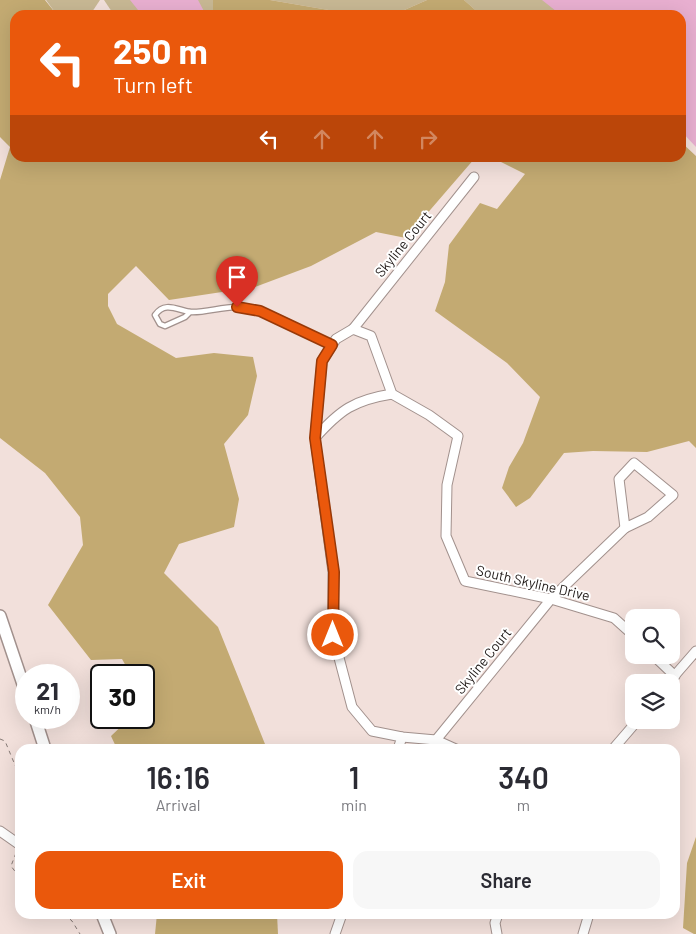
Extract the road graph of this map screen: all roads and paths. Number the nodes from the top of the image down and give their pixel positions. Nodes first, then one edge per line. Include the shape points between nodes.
1 (474, 177) dead end
2 (190, 312) junction
3 (353, 329) junction
4 (332, 345) junction
5 (392, 394) junction
6 (315, 438) junction
7 (625, 528) junction
8 (551, 599) junction
9 (0, 616) edge
10 (625, 628) edge
11 (696, 651) edge
12 (16, 664) edge
13 (660, 664) edge
14 (668, 674) edge
15 (676, 674) edge
16 (38, 729) edge
17 (630, 729) edge
18 (402, 737) junction
19 (0, 739) edge
20 (436, 740) junction
21 (43, 744) edge
22 (400, 744) edge
23 (445, 744) edge
24 (617, 744) edge
25 (15, 765) edge
26 (0, 830) edge
27 (15, 842) edge
28 (15, 857) edge
29 (15, 871) edge
30 (70, 919) edge
31 (104, 919) edge
32 (340, 919) edge
33 (496, 919) edge
34 (588, 919) edge
35 (80, 934) edge
36 (110, 934) edge
37 (335, 934) edge
38 (497, 934) edge
39 (583, 934) edge

1 - 3 street, Skyline Court
2 - 2 lane via 165,326 160,324 156,315 165,308
2 - 4 lane via 237,307 254,309
3 - 4 street
3 - 5 street via 371,336
4 - 6 street via 322,361
5 - 6 street via 365,398 333,418
5 - 8 street, South Skyline Drive via 458,436 447,486 446,536 465,581
6 - 18 street via 334,572 333,635 352,707 372,731
7 - 7 street, Skyline Court via 648,517 673,495 634,463 619,480
7 - 8 street, Skyline Court
8 - 10 street, South Skyline Drive via 614,618
8 - 20 street, Skyline Court
9 - 12 main road
11 - 15 street
13 - 14 street
16 - 21 main road
17 - 24 street
18 - 20 street
18 - 22 street
19 - 25 path via 5,742
20 - 23 street
26 - 27 street
28 - 29 path via 11,866
30 - 35 path
31 - 36 main road
32 - 37 street
33 - 38 street
34 - 39 street

